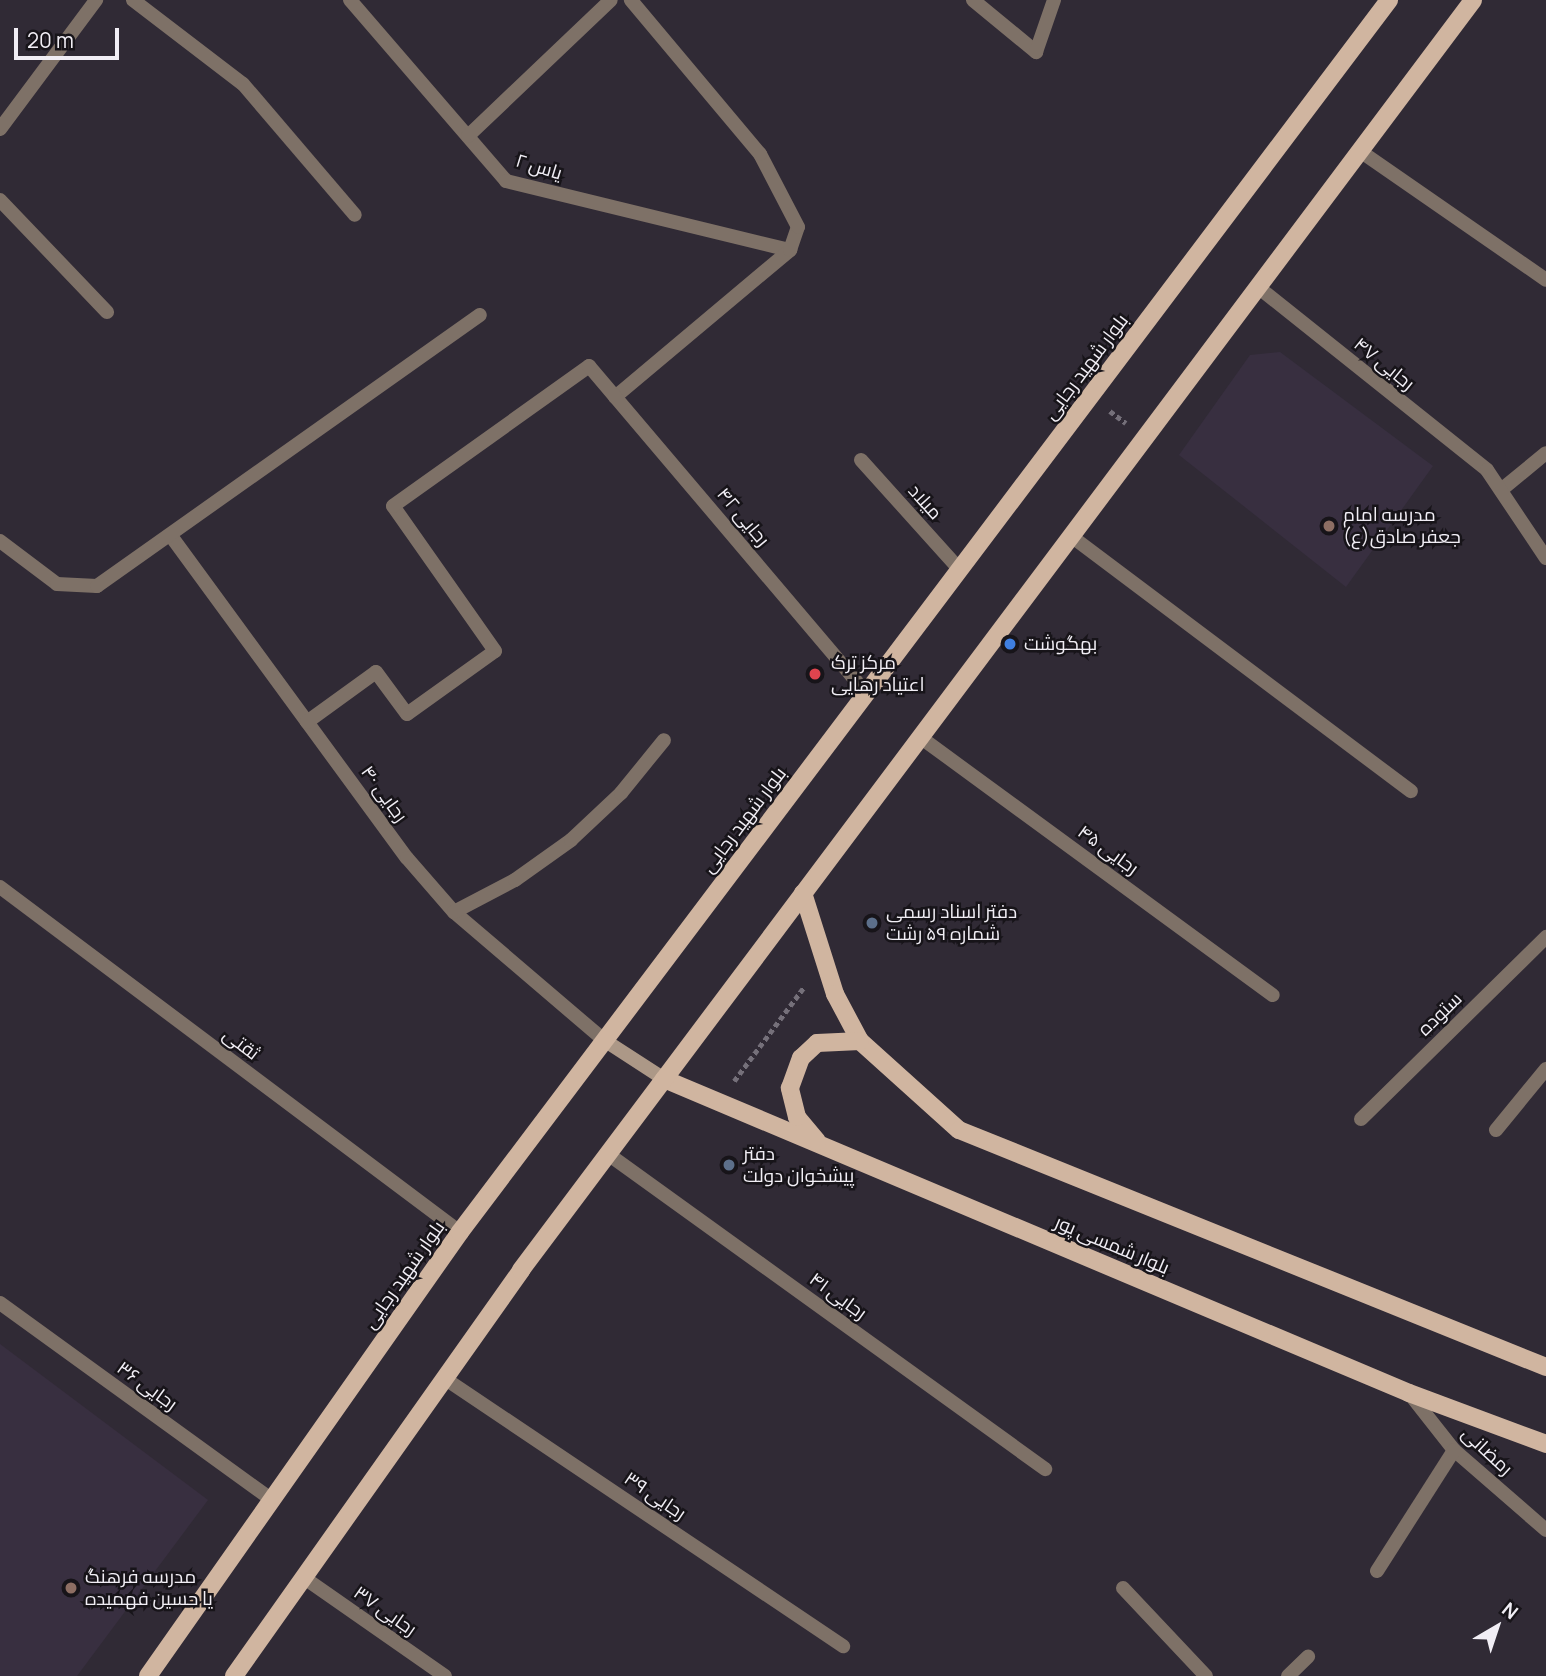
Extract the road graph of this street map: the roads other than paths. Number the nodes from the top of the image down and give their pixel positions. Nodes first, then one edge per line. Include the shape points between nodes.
1 (96, 0) edge
2 (133, 0) edge
3 (350, 0) edge
4 (611, 0) edge
5 (631, 0) edge
6 (973, 0) edge
7 (1054, 0) edge
8 (1473, 0) edge
9 (1386, 1) edge
10 (2, 123) edge
11 (468, 136) junction
12 (1360, 151) junction
13 (0, 200) edge
14 (355, 215) dead end
15 (790, 250) junction
16 (1546, 281) edge
17 (1258, 287) junction
18 (107, 312) dead end
19 (480, 315) dead end
20 (615, 397) junction
21 (1546, 453) edge
22 (861, 460) dead end
23 (1501, 491) junction
24 (171, 536) junction
25 (1071, 536) junction
26 (0, 541) edge
27 (1546, 558) edge
28 (960, 570) junction
29 (867, 694) junction
30 (307, 722) junction
31 (920, 737) junction
32 (664, 740) dead end
33 (1411, 791) dead end
34 (0, 887) edge
35 (803, 894) junction
36 (454, 912) junction
37 (1546, 937) edge
38 (1273, 995) dead end
39 (604, 1040) junction
40 (860, 1041) junction
41 (1546, 1069) edge
42 (664, 1079) junction
43 (1361, 1119) dead end
44 (1496, 1130) dead end
45 (819, 1144) junction
46 (608, 1154) junction
47 (460, 1232) junction
48 (0, 1303) edge
49 (1546, 1366) edge
50 (444, 1378) junction
51 (1409, 1393) junction
52 (1546, 1444) edge
53 (1454, 1450) junction
54 (1045, 1469) dead end
55 (272, 1500) junction
56 (1546, 1530) edge
57 (1377, 1571) dead end
58 (303, 1577) junction
59 (1123, 1588) dead end
60 (843, 1646) dead end
61 (1308, 1657) dead end
62 (148, 1676) edge
63 (234, 1676) edge
64 (445, 1676) edge
65 (1206, 1676) edge
66 (1288, 1676) edge

1 - 10 street
2 - 14 street via 243,84
3 - 11 street, یاس ۲
4 - 11 street
5 - 15 street via 760,154 798,227
6 - 7 street via 1036,52
8 - 12 main road
9 - 28 main road, بلوار شهید رجایی
11 - 15 street, یاس ۲ via 506,181
12 - 16 street
12 - 17 main road
13 - 18 street
15 - 20 street
17 - 23 street, رجایی ۴۷ via 1487,470
17 - 25 main road
19 - 24 street
20 - 29 street, رجایی ۴۲
20 - 30 street, رجایی ۴۲ via 589,366 393,506 495,651 407,714 376,672
21 - 23 street
22 - 28 street, میلاد
23 - 27 street, رجایی ۴۷
24 - 26 street via 97,586 57,584
24 - 30 street, رجایی ۴۰
25 - 31 main road
25 - 33 street
28 - 29 main road, بلوار شهید رجایی
29 - 39 main road, بلوار شهید رجایی
30 - 36 street, رجایی ۴۰ via 407,858
31 - 35 main road
31 - 38 street, رجایی ۴۵
32 - 36 street via 621,793 571,840 515,880
34 - 47 street, ثقتی
35 - 40 main road via 835,994
35 - 42 main road
36 - 39 street, رجایی ۴۰
37 - 43 street, ستوده
39 - 42 main road
39 - 47 main road, بلوار شهید رجایی
40 - 45 main road via 817,1043 801,1058 790,1088 797,1117
40 - 49 main road via 959,1130
41 - 44 street
42 - 45 main road, بلوار شمسی پور
42 - 46 main road
45 - 51 main road, بلوار شمسی پور
46 - 50 main road
46 - 54 street, رجایی ۴۱
47 - 55 main road, بلوار شهید رجایی
48 - 55 street, رجایی ۳۶
50 - 58 main road
50 - 60 street, رجایی ۳۹
51 - 52 main road, بلوار شمسی پور
51 - 53 street, رمضانی
53 - 56 street, رمضانی
53 - 57 street
55 - 62 main road, بلوار شهید رجایی
58 - 63 main road
58 - 64 street, رجایی ۳۷
59 - 65 street
61 - 66 street

